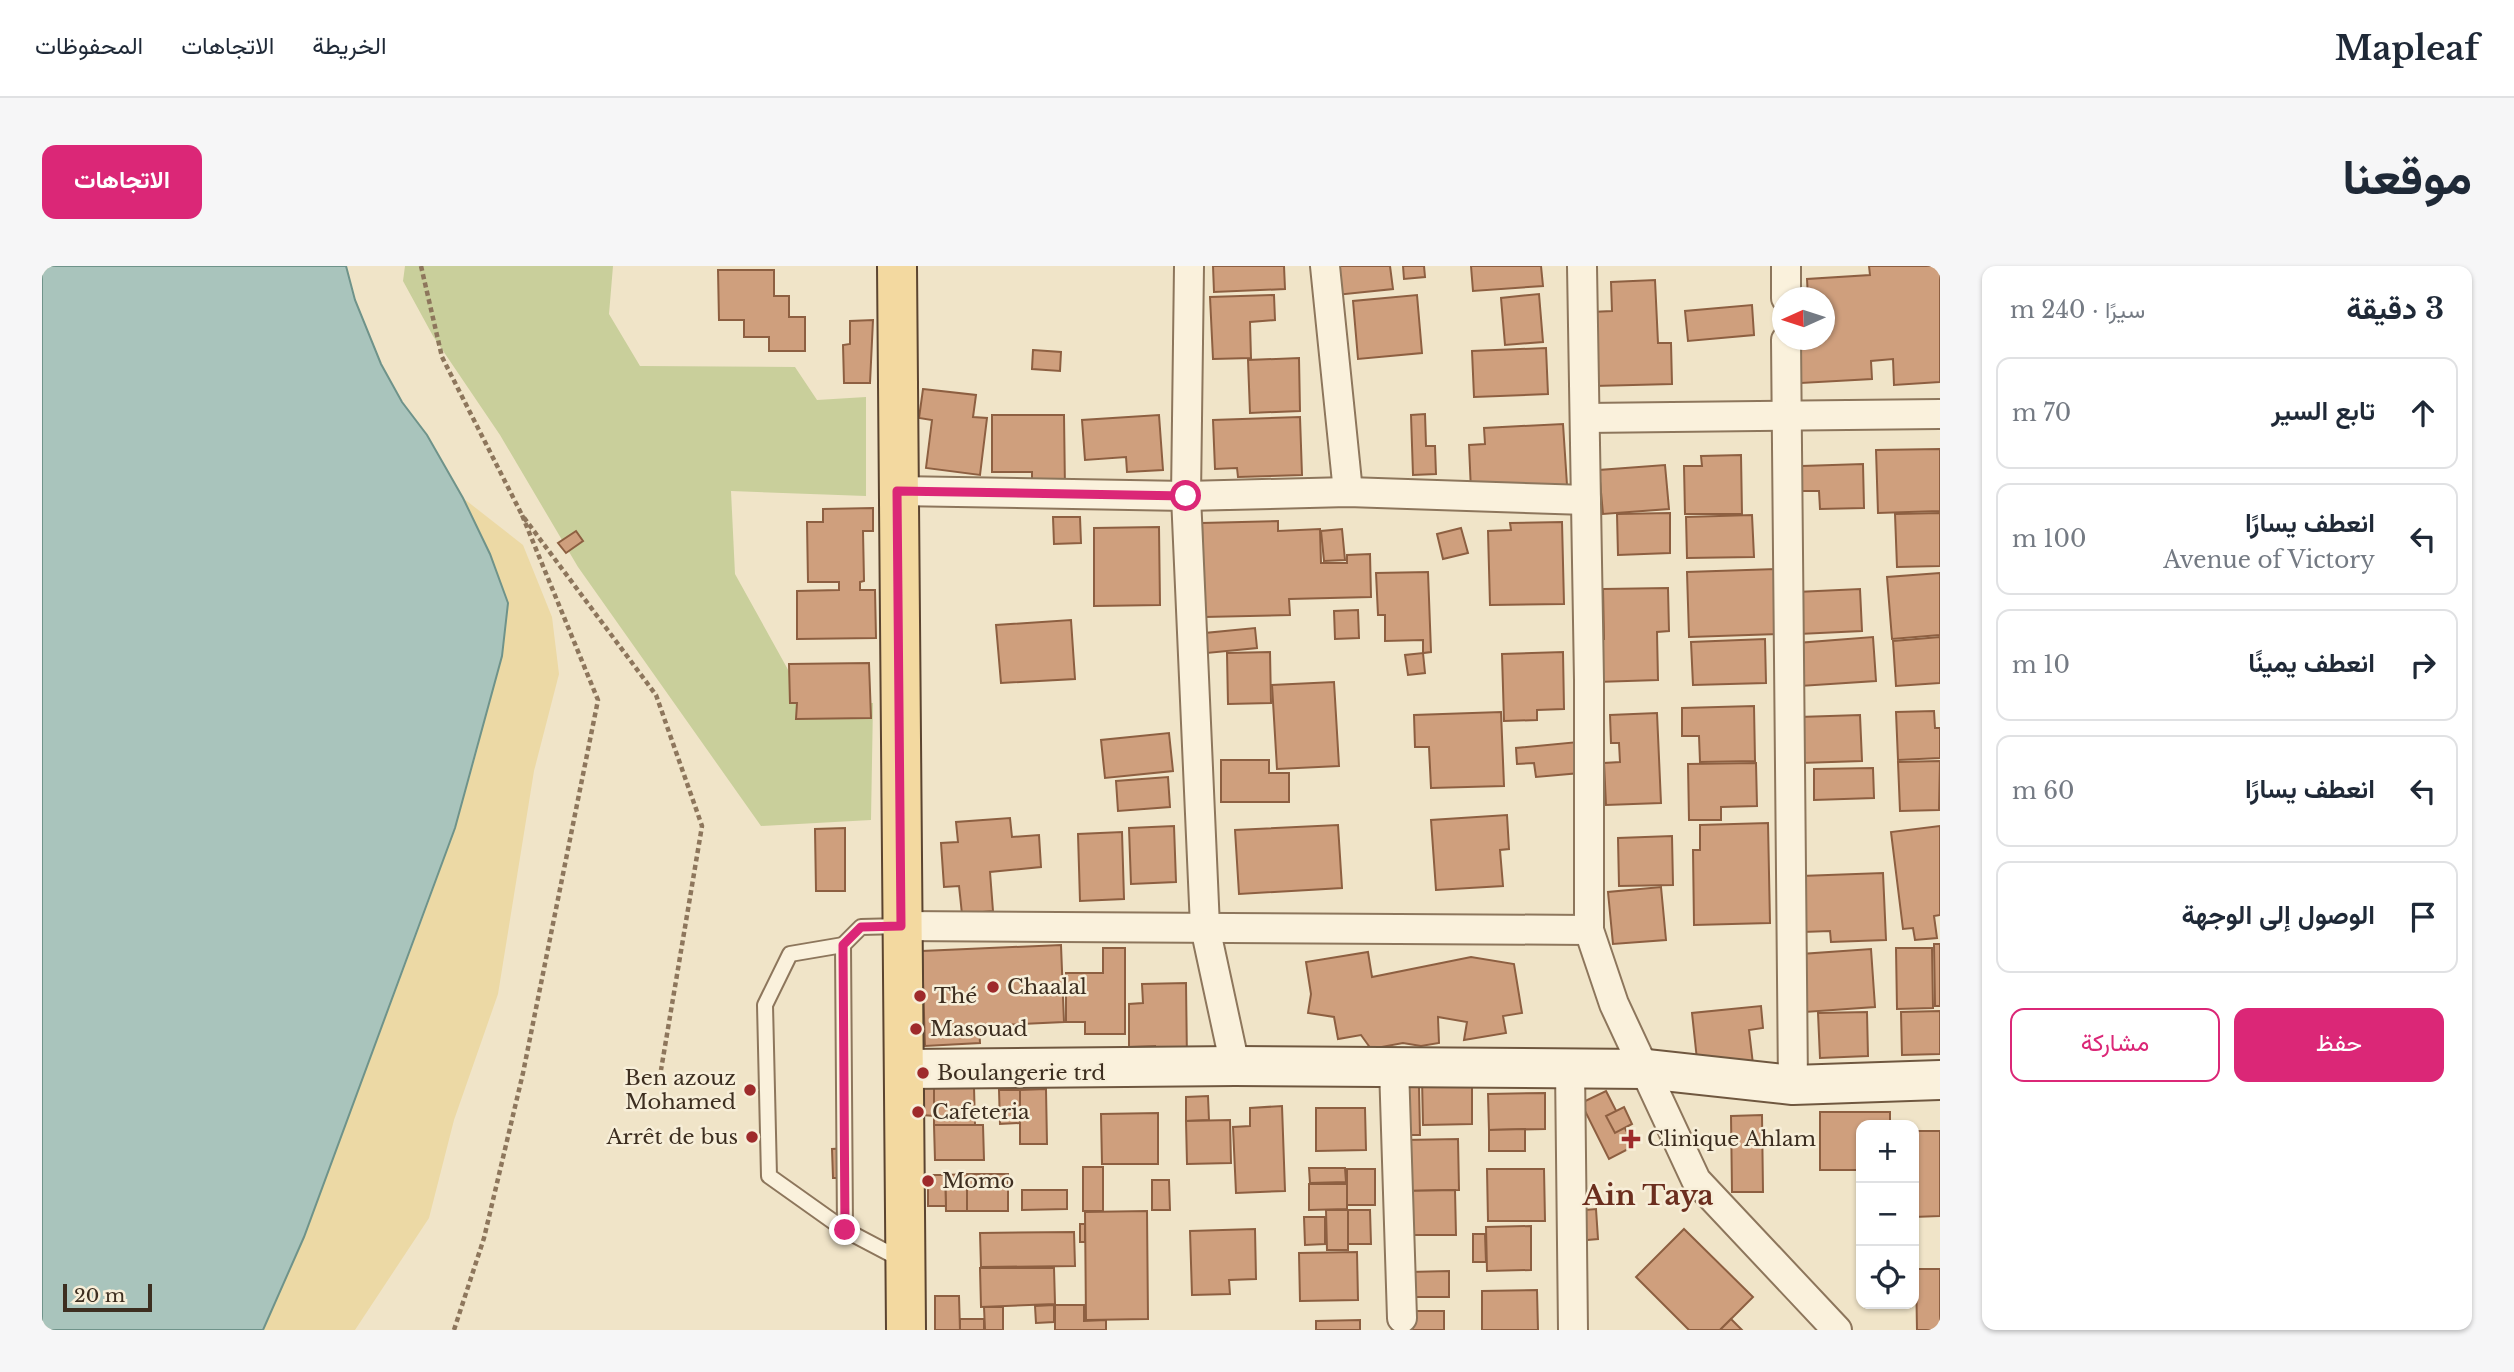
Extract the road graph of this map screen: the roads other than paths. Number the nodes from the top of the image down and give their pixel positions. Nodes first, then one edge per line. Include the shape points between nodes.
1 (897, 266) edge
2 (1189, 266) edge
3 (1325, 266) edge
4 (1582, 266) edge
5 (1787, 266) edge
6 (1786, 287) edge
7 (1786, 350) edge
8 (1785, 414) junction
9 (1940, 414) edge
10 (1586, 418) junction
11 (897, 491) junction
12 (1348, 492) junction
13 (1186, 496) junction
14 (1586, 500) junction
15 (901, 926) junction
16 (1205, 927) junction
17 (1589, 930) junction
18 (843, 945) junction
19 (1236, 1066) junction
20 (1394, 1067) junction
21 (1570, 1068) junction
22 (906, 1069) junction
23 (1646, 1069) junction
24 (1940, 1080) edge
25 (1793, 1085) junction
26 (845, 1230) junction
27 (906, 1263) junction
28 (1402, 1318) dead end
29 (906, 1330) edge
30 (1573, 1330) edge
31 (1837, 1330) edge

1 - 11 main road
2 - 13 street
3 - 12 street
4 - 10 street
5 - 6 street
7 - 8 street
8 - 9 street
8 - 10 street
8 - 25 street
10 - 14 street
11 - 13 street
11 - 15 main road
12 - 13 street
12 - 14 street
13 - 16 street
14 - 17 street
15 - 16 street
15 - 18 lane via 861,927
15 - 22 main road
16 - 17 street
16 - 19 street
17 - 23 street via 1614,1004
18 - 26 lane
18 - 26 lane via 790,954 765,1004 769,1176
19 - 20 main road
19 - 22 main road
20 - 21 main road
20 - 28 street
21 - 23 main road
21 - 30 street
22 - 27 main road
23 - 25 main road
23 - 31 street via 1696,1180
24 - 25 main road
26 - 27 lane
27 - 29 main road

